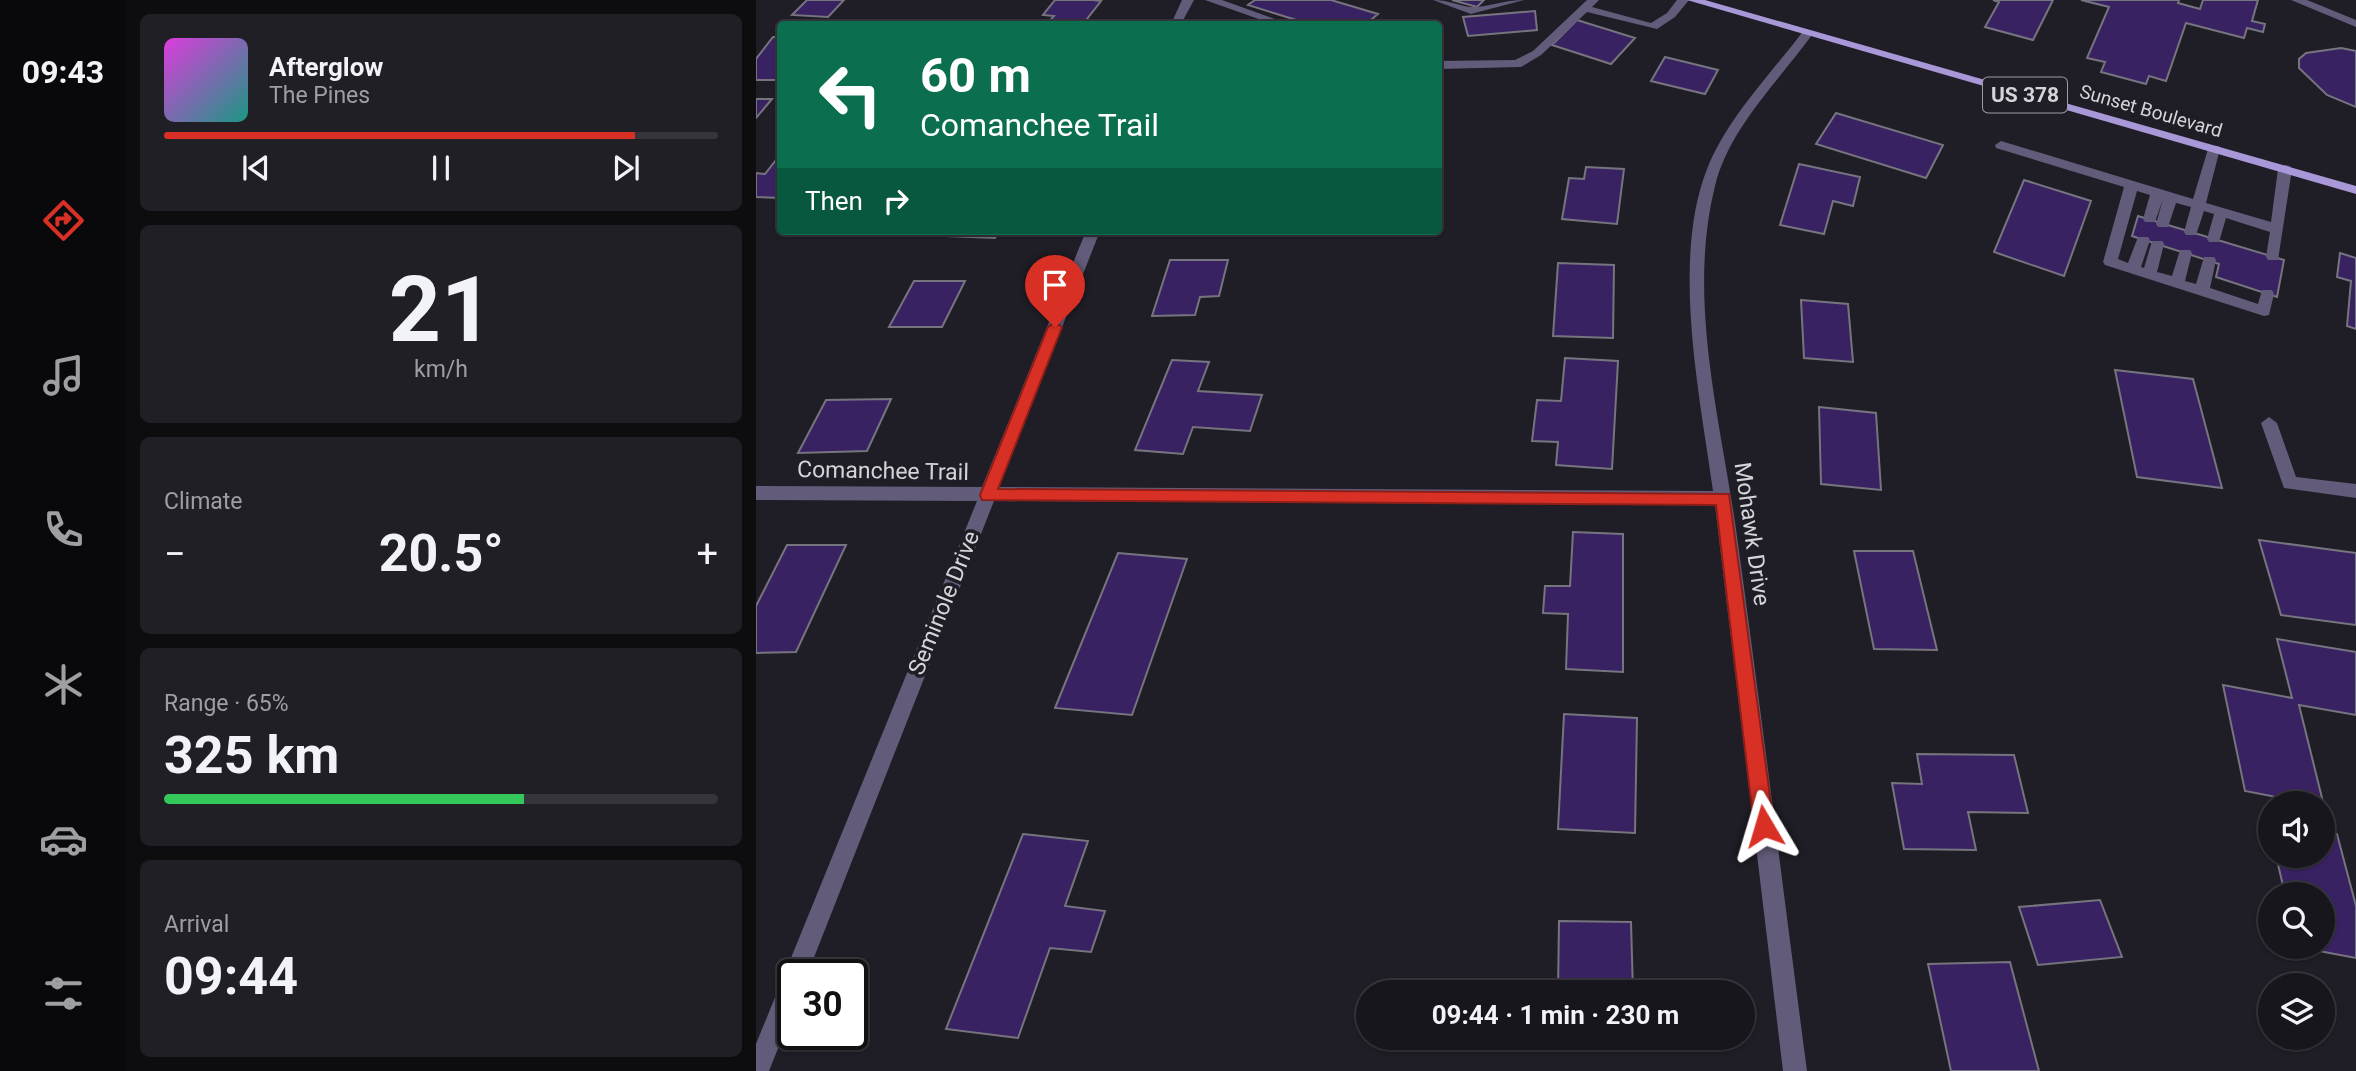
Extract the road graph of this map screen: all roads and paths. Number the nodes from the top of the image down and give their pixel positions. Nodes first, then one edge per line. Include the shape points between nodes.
1 (1188, 0) edge
2 (1211, 0) edge
3 (1438, 0) edge
4 (1516, 0) edge
5 (1683, 0) edge
6 (1693, 0) edge
7 (2297, 0) edge
8 (1589, 4) edge
9 (1178, 21) edge
10 (1274, 21) edge
11 (2356, 24) edge
12 (1808, 32) junction
13 (1442, 65) edge
14 (2001, 145) dead end
15 (2214, 149) junction
16 (2285, 169) junction
17 (2132, 184) junction
18 (2356, 190) edge
19 (2165, 194) junction
20 (2198, 204) junction
21 (2221, 212) junction
22 (2156, 221) dead end
23 (2277, 229) junction
24 (2190, 232) dead end
25 (1091, 235) edge
26 (2214, 239) dead end
27 (2185, 253) dead end
28 (2273, 257) dead end
29 (2209, 260) dead end
30 (2133, 269) junction
31 (2148, 274) junction
32 (2177, 283) junction
33 (2202, 291) junction
34 (2267, 294) dead end
35 (2269, 423) dead end
36 (2356, 491) edge
37 (756, 493) edge
38 (987, 495) junction
39 (1723, 498) junction
40 (802, 959) edge
41 (777, 1022) edge
42 (757, 1071) edge
43 (1795, 1071) edge

1 - 9 street
2 - 10 street
3 - 4 street via 1471,11
5 - 8 street via 1653,27
6 - 12 main road, Sunset Boulevard / US 378
7 - 11 street
8 - 13 street via 1538,53 1517,64
12 - 15 main road, Sunset Boulevard / US 378
12 - 39 street, Mohawk Drive via 1720,155 1702,221 1699,312
14 - 17 street
15 - 16 main road, Sunset Boulevard / US 378
15 - 20 street
16 - 18 main road, Sunset Boulevard / US 378
16 - 23 street
17 - 19 street
17 - 30 street via 2110,262
19 - 20 street
19 - 22 street
20 - 21 street
20 - 24 street
21 - 23 street
21 - 26 street
23 - 28 street
25 - 38 street, Seminole Drive
27 - 32 street
29 - 33 street
30 - 31 street
30 - 31 street via 2150,242
31 - 32 street
32 - 33 street
33 - 34 street via 2264,311
35 - 36 street via 2290,483
37 - 38 street, Comanchee Trail
38 - 39 street, Comanchee Trail
38 - 40 street, Seminole Drive
39 - 43 street, Mohawk Drive
41 - 42 street

